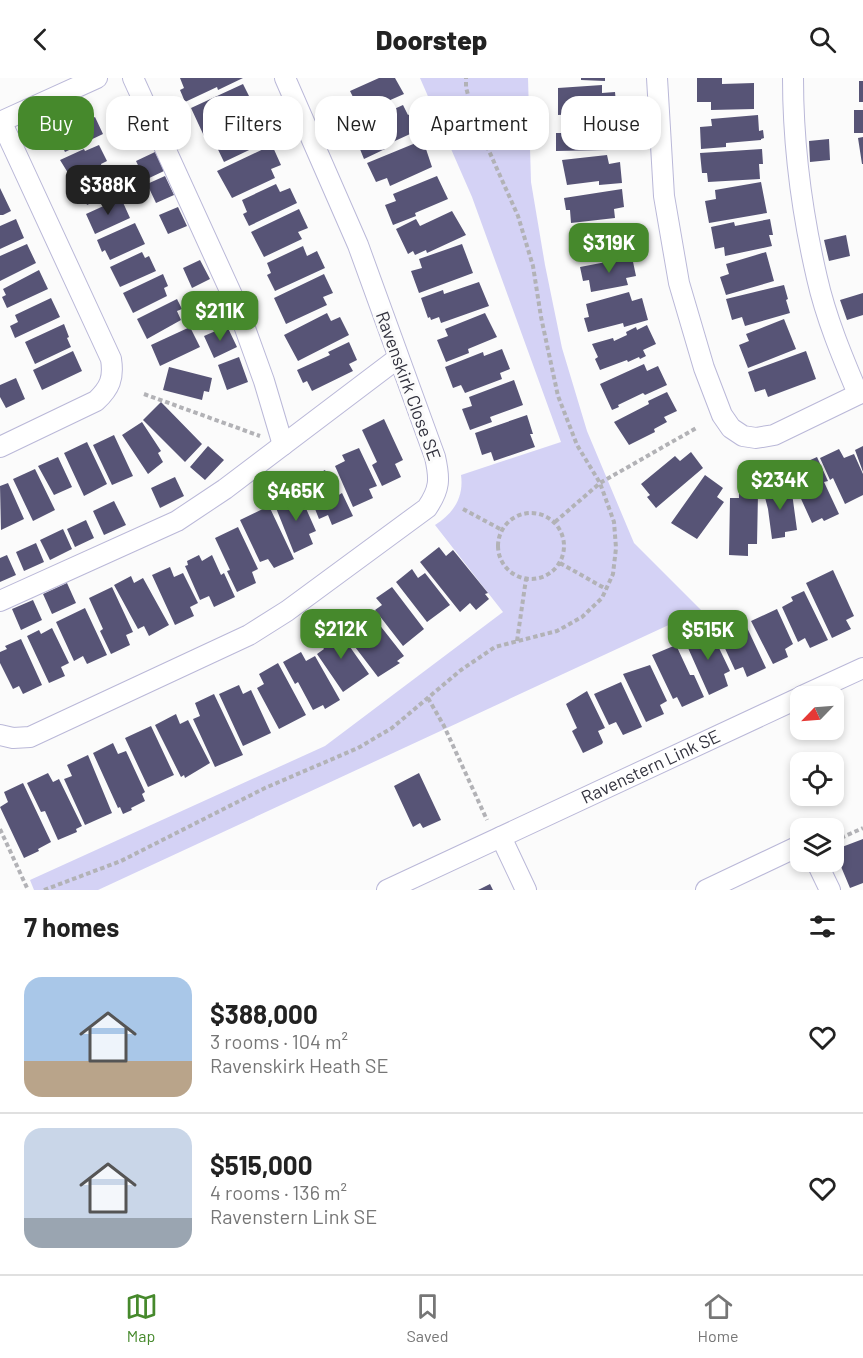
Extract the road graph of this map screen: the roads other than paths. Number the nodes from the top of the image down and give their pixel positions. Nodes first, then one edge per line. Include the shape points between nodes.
1 (97, 78) edge
2 (134, 78) edge
3 (285, 78) edge
4 (657, 78) edge
5 (793, 78) edge
6 (1, 122) edge
7 (398, 358) junction
8 (861, 393) edge
9 (1, 442) edge
10 (283, 445) junction
11 (0, 602) edge
12 (863, 668) edge
13 (824, 686) edge
14 (790, 702) edge
15 (0, 735) edge
16 (501, 837) junction
17 (790, 850) edge
18 (821, 872) edge
19 (387, 890) edge
20 (526, 890) edge
21 (706, 890) edge
22 (830, 890) edge

1 - 6 street
2 - 10 street via 237,306
3 - 7 street, Ravenskirk Close SE via 358,245
4 - 8 street via 664,196 679,283 722,415 731,428 756,438 774,435
5 - 8 street via 793,124 817,278 835,338
6 - 9 street via 113,370 112,382 96,402
7 - 10 street
7 - 15 street, Ravenskirk Close SE via 438,472 439,484 427,508 287,612 249,635 30,736
10 - 11 street via 177,521
12 - 13 street, Ravenstern Link SE
14 - 16 street, Ravenstern Link SE
16 - 19 street, Ravenstern Link SE
16 - 20 street
17 - 21 street
18 - 22 street

